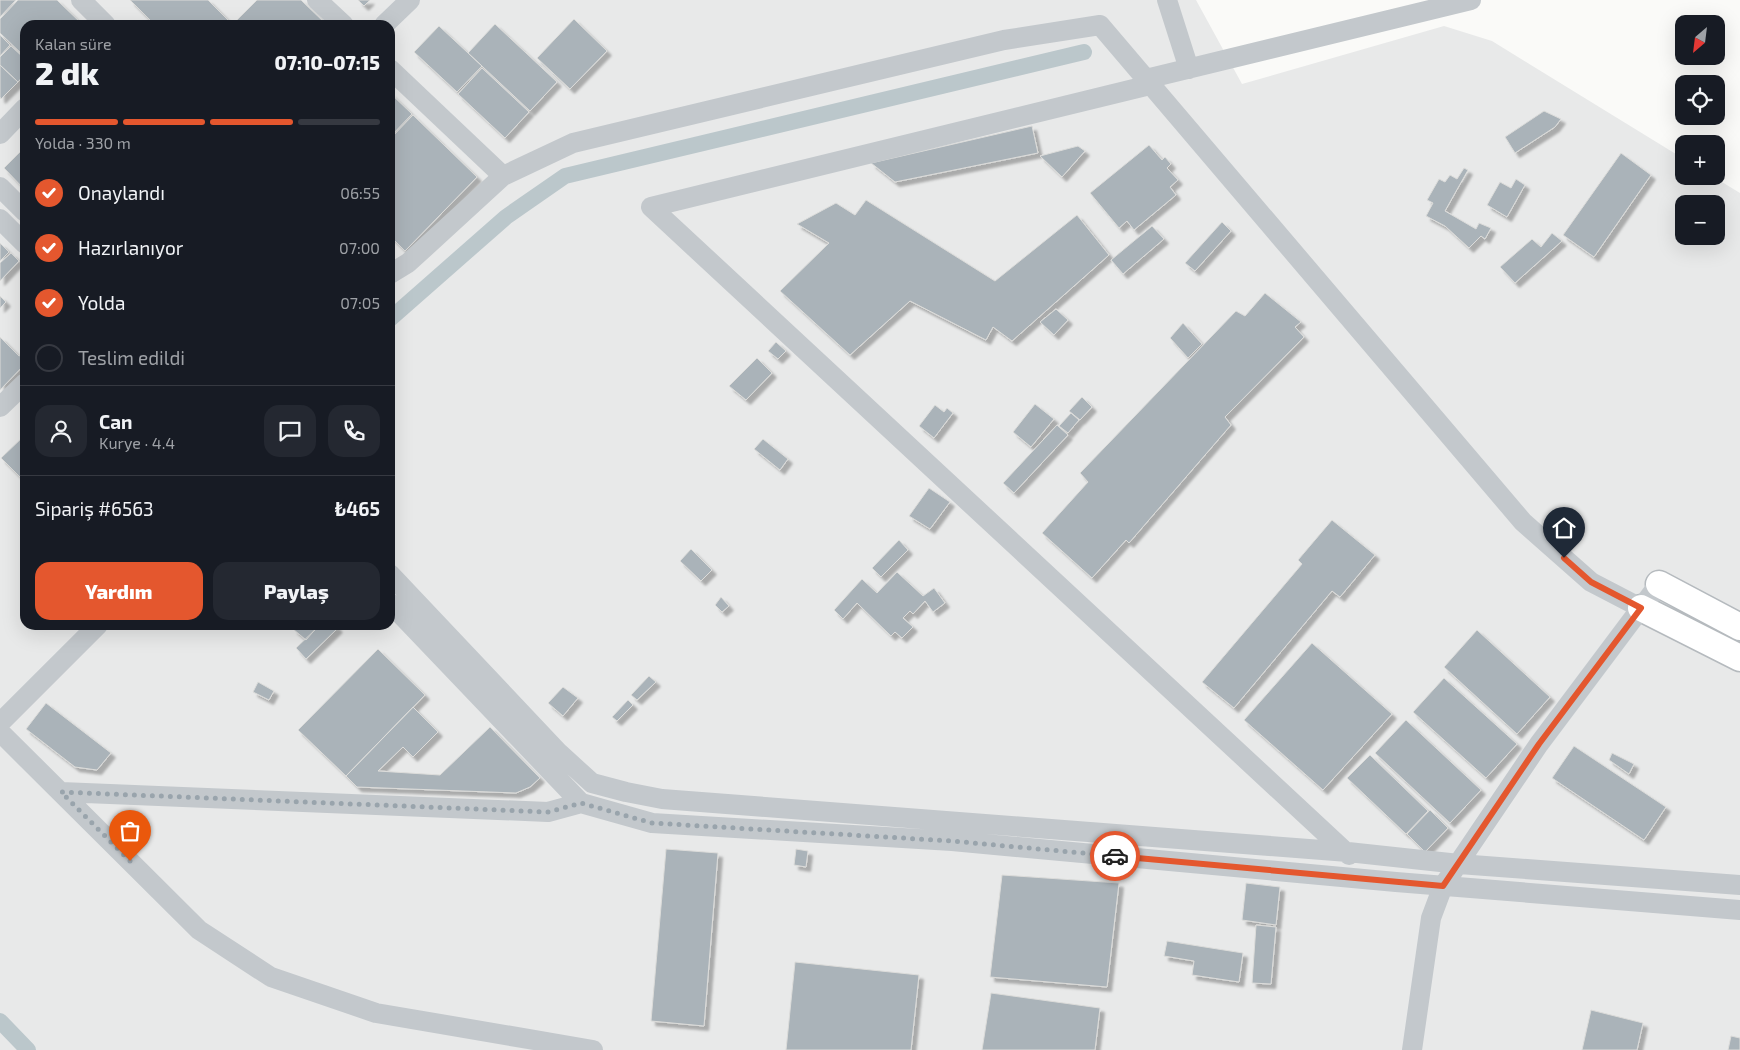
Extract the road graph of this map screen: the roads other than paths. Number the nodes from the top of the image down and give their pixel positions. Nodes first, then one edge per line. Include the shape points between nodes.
1 (81, 0) edge
2 (317, 0) edge
3 (410, 0) edge
4 (1168, 0) edge
5 (1471, 0) edge
6 (101, 20) edge
7 (339, 20) edge
8 (389, 20) edge
9 (1189, 68) junction
10 (395, 74) edge
11 (1148, 82) junction
12 (20, 113) edge
13 (0, 134) edge
14 (503, 176) junction
15 (0, 187) edge
16 (20, 207) edge
17 (0, 219) edge
18 (20, 239) edge
19 (395, 271) edge
20 (20, 388) edge
21 (0, 407) edge
22 (395, 579) edge
23 (1659, 584) joint
24 (395, 608) edge
25 (1641, 608) junction
26 (1740, 626) edge
27 (93, 630) edge
28 (1740, 658) edge
29 (0, 723) edge
30 (0, 732) edge
31 (61, 792) junction
32 (581, 803) junction
33 (1348, 852) junction
34 (1459, 864) junction
35 (1362, 879) junction
36 (1443, 886) junction
37 (1740, 886) edge
38 (1740, 910) edge
39 (593, 1050) edge
40 (1412, 1050) edge

1 - 6 street
2 - 7 street
3 - 8 street
4 - 9 street
5 - 9 street
9 - 11 street
10 - 14 street
11 - 14 street via 1100,25 1004,40 573,143
11 - 25 street via 1523,522 1591,582
11 - 33 street via 651,207
12 - 13 street
14 - 19 street via 408,263
15 - 16 street
17 - 18 street
20 - 21 street
22 - 33 street via 559,753 592,783 662,799
23 - 25 street
23 - 26 main road
24 - 32 street
25 - 28 main road
25 - 34 street via 1539,744
27 - 29 street
30 - 31 street
31 - 32 street via 548,812
31 - 39 street via 199,930 271,977 376,1013
32 - 35 street via 652,823 952,841
33 - 34 street
33 - 35 street
34 - 36 street
34 - 37 street
35 - 36 street
36 - 38 street
36 - 40 street via 1431,918

